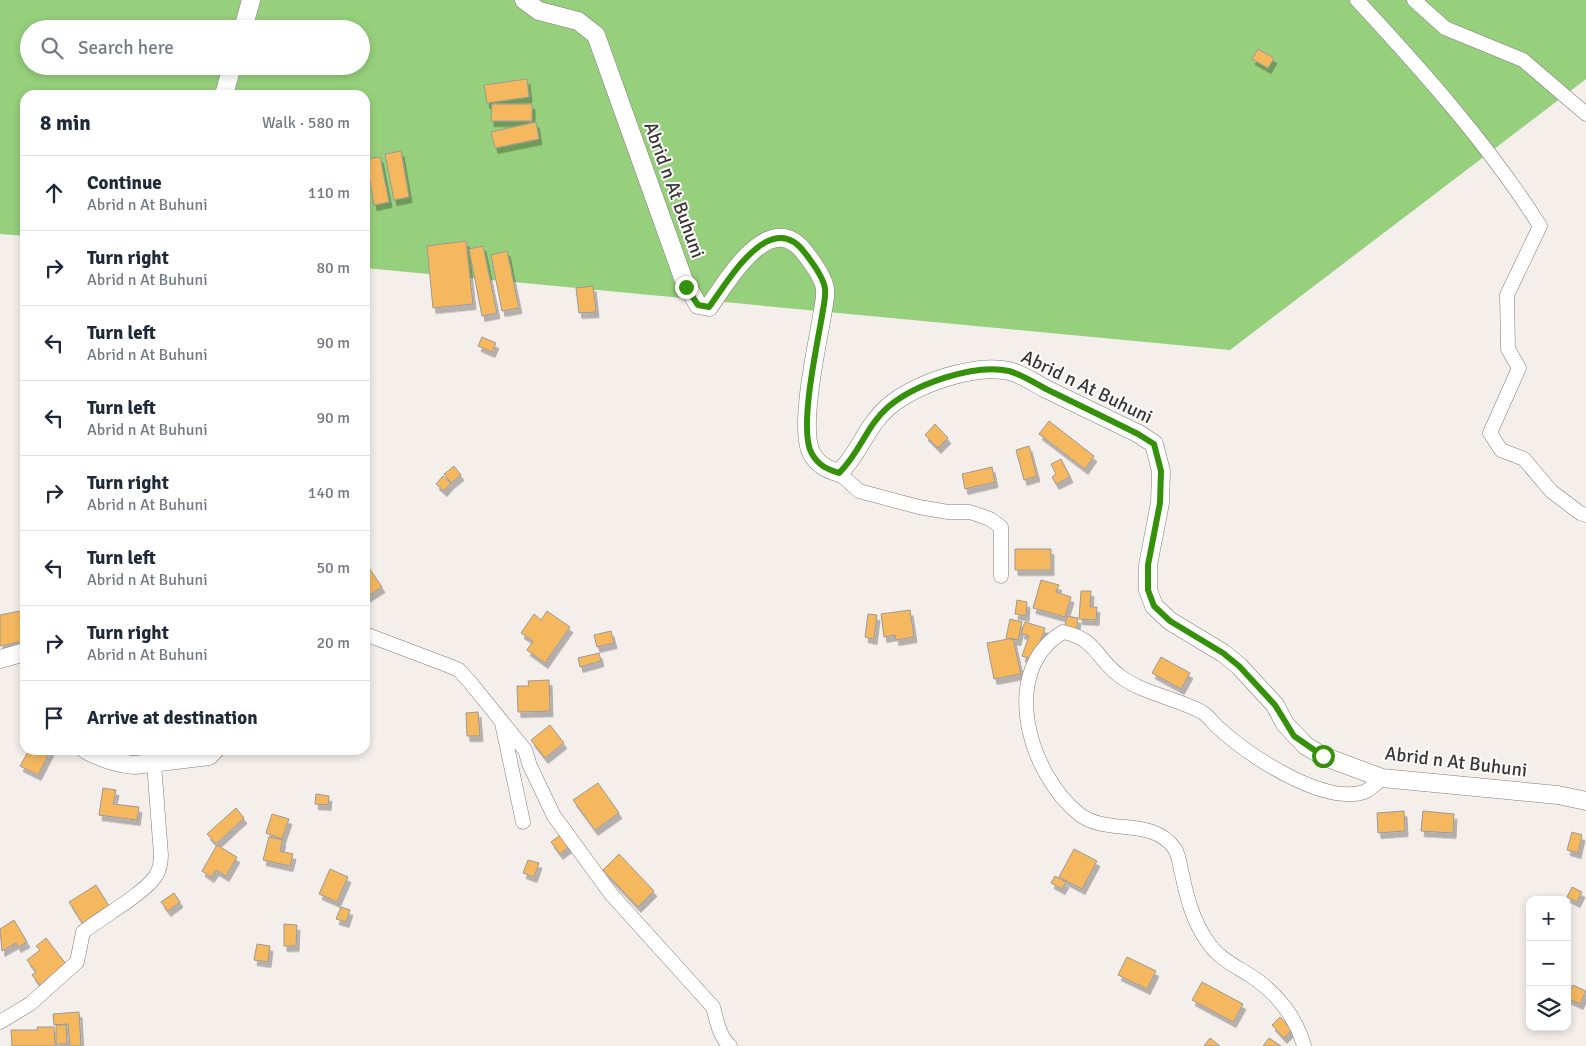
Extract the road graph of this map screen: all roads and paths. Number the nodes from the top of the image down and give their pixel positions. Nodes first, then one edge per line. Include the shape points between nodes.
1 (251, 0) edge
2 (524, 0) edge
3 (1357, 0) edge
4 (1414, 0) edge
5 (245, 20) edge
6 (230, 75) edge
7 (225, 90) edge
8 (1586, 114) edge
9 (839, 473) junction
10 (1586, 514) edge
11 (1001, 576) dead end
12 (370, 636) edge
13 (20, 653) edge
14 (0, 658) edge
15 (501, 719) junction
16 (95, 755) edge
17 (210, 755) edge
18 (154, 756) edge
19 (1382, 778) junction
20 (1586, 801) edge
21 (523, 822) dead end
22 (0, 1022) edge
23 (730, 1046) edge
24 (1304, 1046) edge

1 - 5 street
2 - 9 street, Abrid n At Buhuni via 539,11 578,22 596,34 683,278 698,305 709,307 746,256 778,238 791,240 813,264 825,288 807,437 812,454 823,468
3 - 10 street via 1432,81 1523,198 1540,226 1507,295 1508,349 1519,368 1490,433 1501,450 1524,459 1551,491
4 - 8 street via 1445,28 1523,60
6 - 7 street
9 - 11 street via 859,490 919,507 970,512 990,519 1000,527
9 - 19 street, Abrid n At Buhuni via 858,452 875,420 890,406 928,384 982,368 1011,371 1138,434 1154,444 1161,471 1160,503 1148,565 1148,590 1154,606 1170,621 1239,666 1275,705 1285,724 1306,746 1323,756
12 - 15 street via 459,670
13 - 14 street
15 - 21 street
15 - 23 street via 525,750 533,774 560,824 620,907 713,1007 718,1029
16 - 18 street via 126,764
17 - 18 street
18 - 22 street via 162,855 156,876 83,932 77,962 30,1004
19 - 20 street, Abrid n At Buhuni via 1558,795
19 - 24 street via 1362,792 1339,794 1287,776 1221,731 1203,712 1122,678 1103,662 1093,645 1078,635 1063,632 1048,641 1029,677 1027,719 1035,750 1052,786 1085,819 1106,826 1145,829 1176,850 1189,903 1207,941 1222,959 1252,976 1271,992 1300,1029

